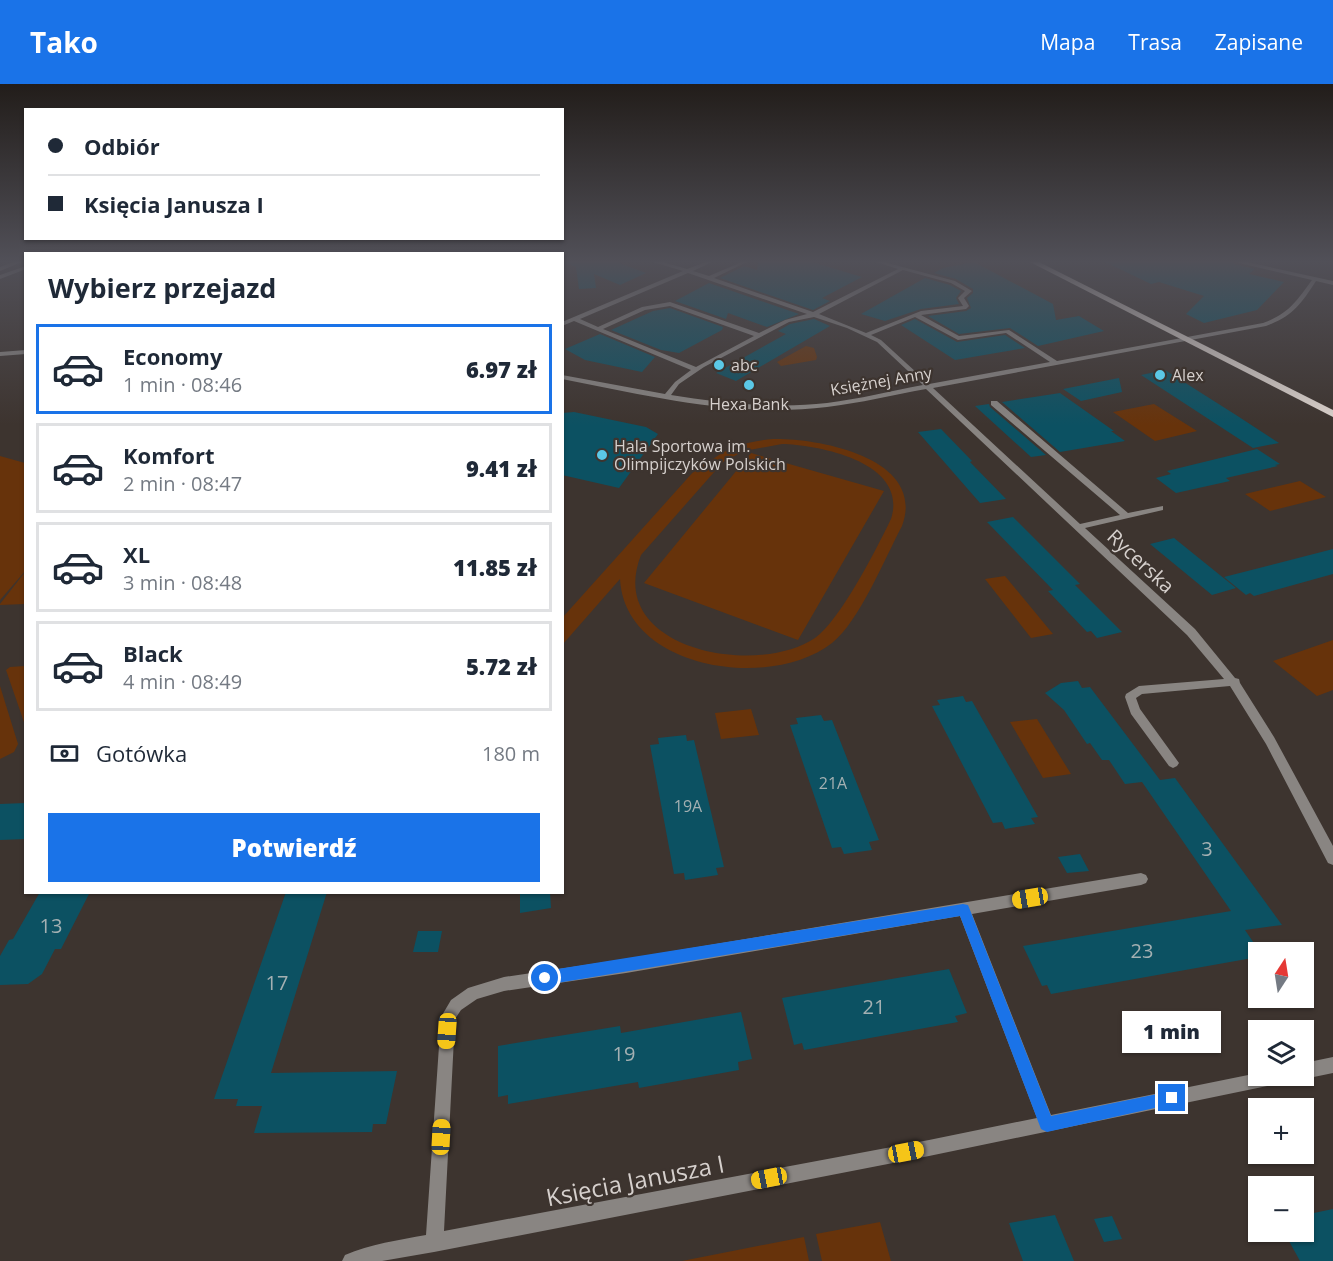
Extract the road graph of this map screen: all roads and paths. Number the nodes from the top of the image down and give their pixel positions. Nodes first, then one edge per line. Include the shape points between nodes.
1 (582, 316) edge
2 (627, 316) edge
3 (704, 316) edge
4 (809, 316) edge
5 (816, 316) edge
6 (914, 316) edge
7 (918, 316) edge
8 (1140, 316) edge
9 (1160, 316) edge
10 (1286, 316) edge
11 (575, 319) junction
12 (564, 323) edge
13 (598, 329) junction
14 (867, 334) junction
15 (760, 336) junction
16 (1202, 337) junction
17 (1187, 340) junction
18 (24, 352) edge
19 (0, 354) edge
20 (1056, 363) junction
21 (696, 370) junction
22 (564, 377) edge
23 (930, 386) junction
24 (666, 396) junction
25 (994, 403) dead end
26 (1333, 403) edge
27 (1333, 414) edge
28 (1160, 508) dead end
29 (1127, 516) junction
30 (1078, 527) junction
31 (1235, 682) junction
32 (1173, 763) dead end
33 (1333, 859) edge
34 (1141, 879) dead end
35 (963, 910) junction
36 (1333, 1065) edge
37 (1314, 1069) edge
38 (1248, 1083) edge
39 (1047, 1124) junction
40 (434, 1243) junction
41 (351, 1261) edge

1 - 11 street
2 - 13 street
3 - 15 street
4 - 15 street via 787,321
5 - 14 street, Rycerska
6 - 14 street
7 - 20 street via 958,338 1007,331
8 - 17 main road
9 - 16 main road
10 - 16 street, Księżnej Anny via 1264,325
11 - 12 street
11 - 13 street
13 - 21 street
14 - 23 street, Rycerska
15 - 21 street
16 - 17 street, Księżnej Anny
16 - 26 main road
17 - 20 street, Księżnej Anny
17 - 27 main road
18 - 19 street
20 - 23 street, Księżnej Anny
21 - 24 street
22 - 24 street, Księżnej Anny
23 - 24 street, Księżnej Anny via 827,405 782,408 713,404
23 - 30 street, Rycerska
25 - 29 street
28 - 29 street
29 - 30 street
30 - 31 street, Rycerska via 1191,632
31 - 32 street via 1139,690 1130,697 1135,711
31 - 33 street, Rycerska
34 - 35 street
35 - 39 street
35 - 40 street via 504,984 473,993 456,1005 448,1017
36 - 37 street
38 - 39 street, Księcia Janusza I
39 - 40 street, Księcia Janusza I
40 - 41 street, Księcia Janusza I

